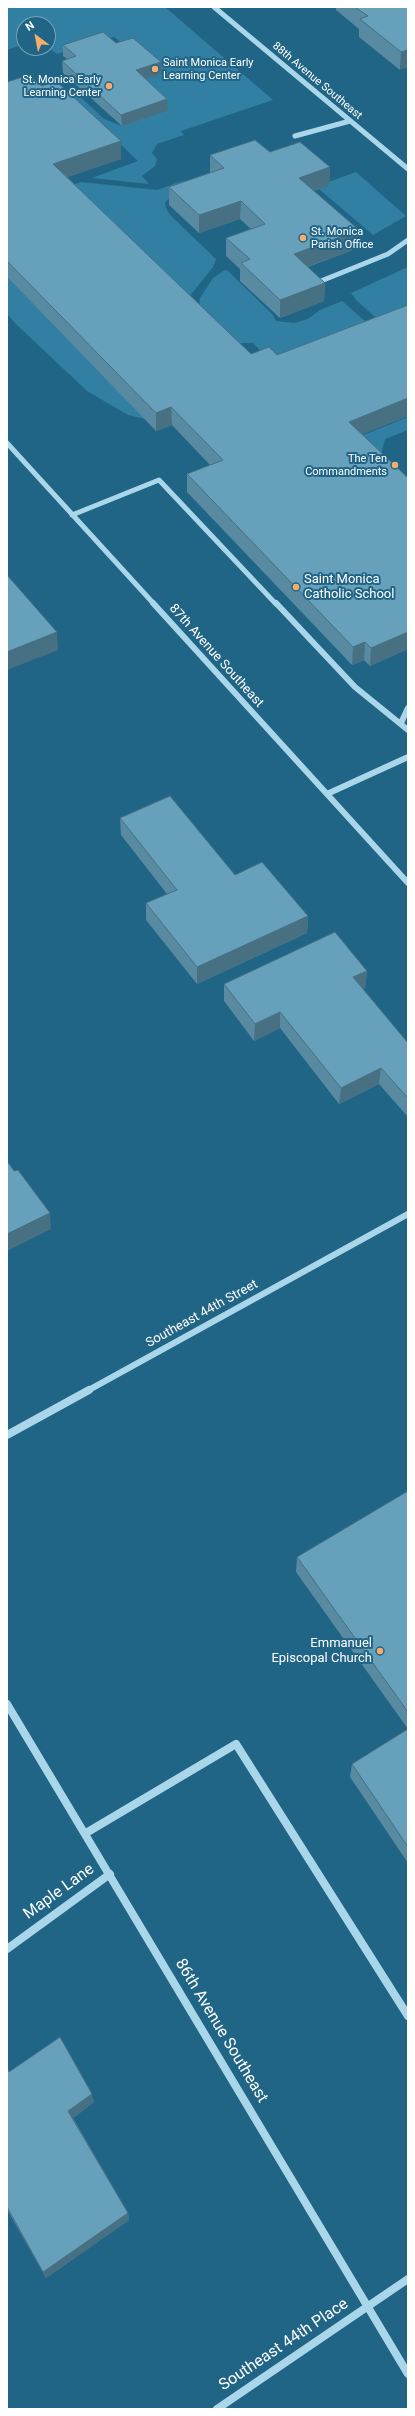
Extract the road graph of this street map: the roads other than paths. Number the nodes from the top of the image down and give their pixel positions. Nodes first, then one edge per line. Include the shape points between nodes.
1 (214, 7) edge
2 (350, 121) junction
3 (295, 136) dead end
4 (408, 169) edge
5 (408, 240) edge
6 (321, 281) edge
7 (7, 443) edge
8 (72, 515) junction
9 (408, 708) edge
10 (400, 722) junction
11 (408, 730) edge
12 (408, 757) edge
13 (327, 794) junction
14 (408, 883) edge
15 (408, 1214) edge
16 (7, 1435) edge
17 (7, 1704) edge
18 (86, 1833) junction
19 (110, 1874) junction
20 (7, 1949) edge
21 (408, 2016) edge
22 (408, 2279) edge
23 (368, 2307) junction
24 (408, 2374) edge
25 (217, 2409) edge

1 - 2 street, 88th Avenue Southeast
2 - 3 street
2 - 4 street, 88th Avenue Southeast
5 - 6 street via 388,254
7 - 8 street, 87th Avenue Southeast
8 - 10 street via 159,480 355,687
8 - 13 street, 87th Avenue Southeast
9 - 10 street
10 - 11 street
12 - 13 street
13 - 14 street, 87th Avenue Southeast
15 - 16 street, Southeast 44th Street
17 - 18 street, 86th Avenue Southeast
18 - 19 street, 86th Avenue Southeast
18 - 21 street via 236,1744
19 - 20 street, Maple Lane
19 - 23 street, 86th Avenue Southeast
22 - 23 street, Southeast 44th Place
23 - 24 street, 86th Avenue Southeast
23 - 25 street, Southeast 44th Place

